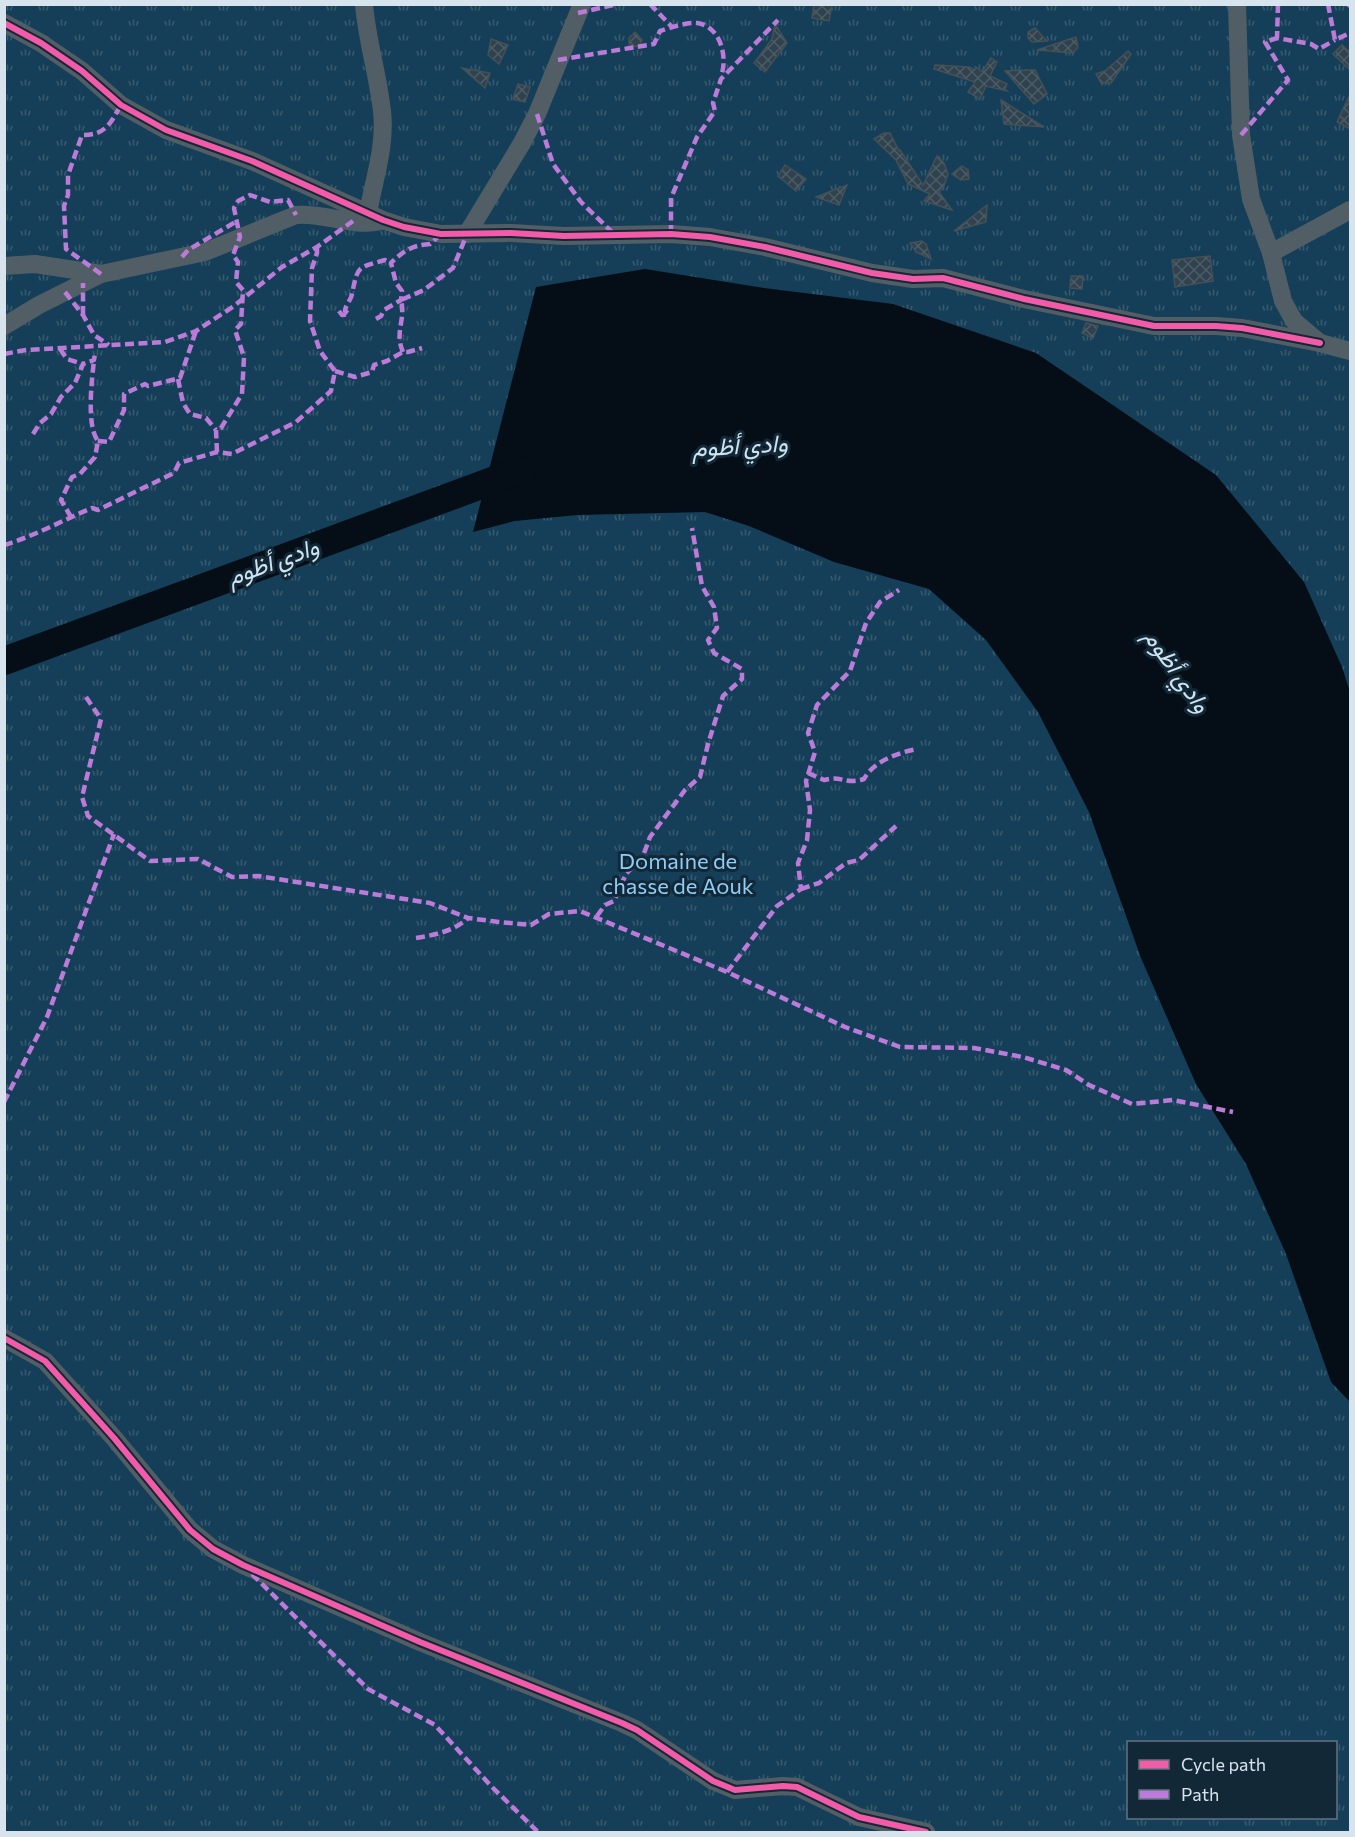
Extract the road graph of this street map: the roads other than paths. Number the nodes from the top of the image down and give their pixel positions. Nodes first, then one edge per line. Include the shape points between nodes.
1 (364, 4) edge
2 (582, 4) edge
3 (1237, 4) edge
4 (4, 23) edge
5 (1350, 210) edge
6 (375, 216) junction
7 (467, 234) junction
8 (1271, 253) junction
9 (4, 267) edge
10 (101, 274) junction
11 (4, 326) edge
12 (1320, 343) junction
13 (1350, 351) edge
14 (4, 1338) edge
15 (926, 1833) edge

1 - 6 street via 382,112
2 - 7 street via 537,114
3 - 8 street via 1241,135 1251,199
4 - 6 street via 82,71 121,105 166,130 252,161
5 - 8 street
6 - 7 street via 426,232
6 - 10 street via 367,223 312,213 296,214 205,252
7 - 12 street via 710,237 872,273 913,279 943,278 1154,326 1242,328
8 - 12 street via 1283,302 1294,321
9 - 10 street via 35,264
10 - 11 street
12 - 13 street
14 - 15 street via 45,1361 189,1530 213,1549 420,1642 637,1730 712,1782 735,1790 797,1787 859,1817

